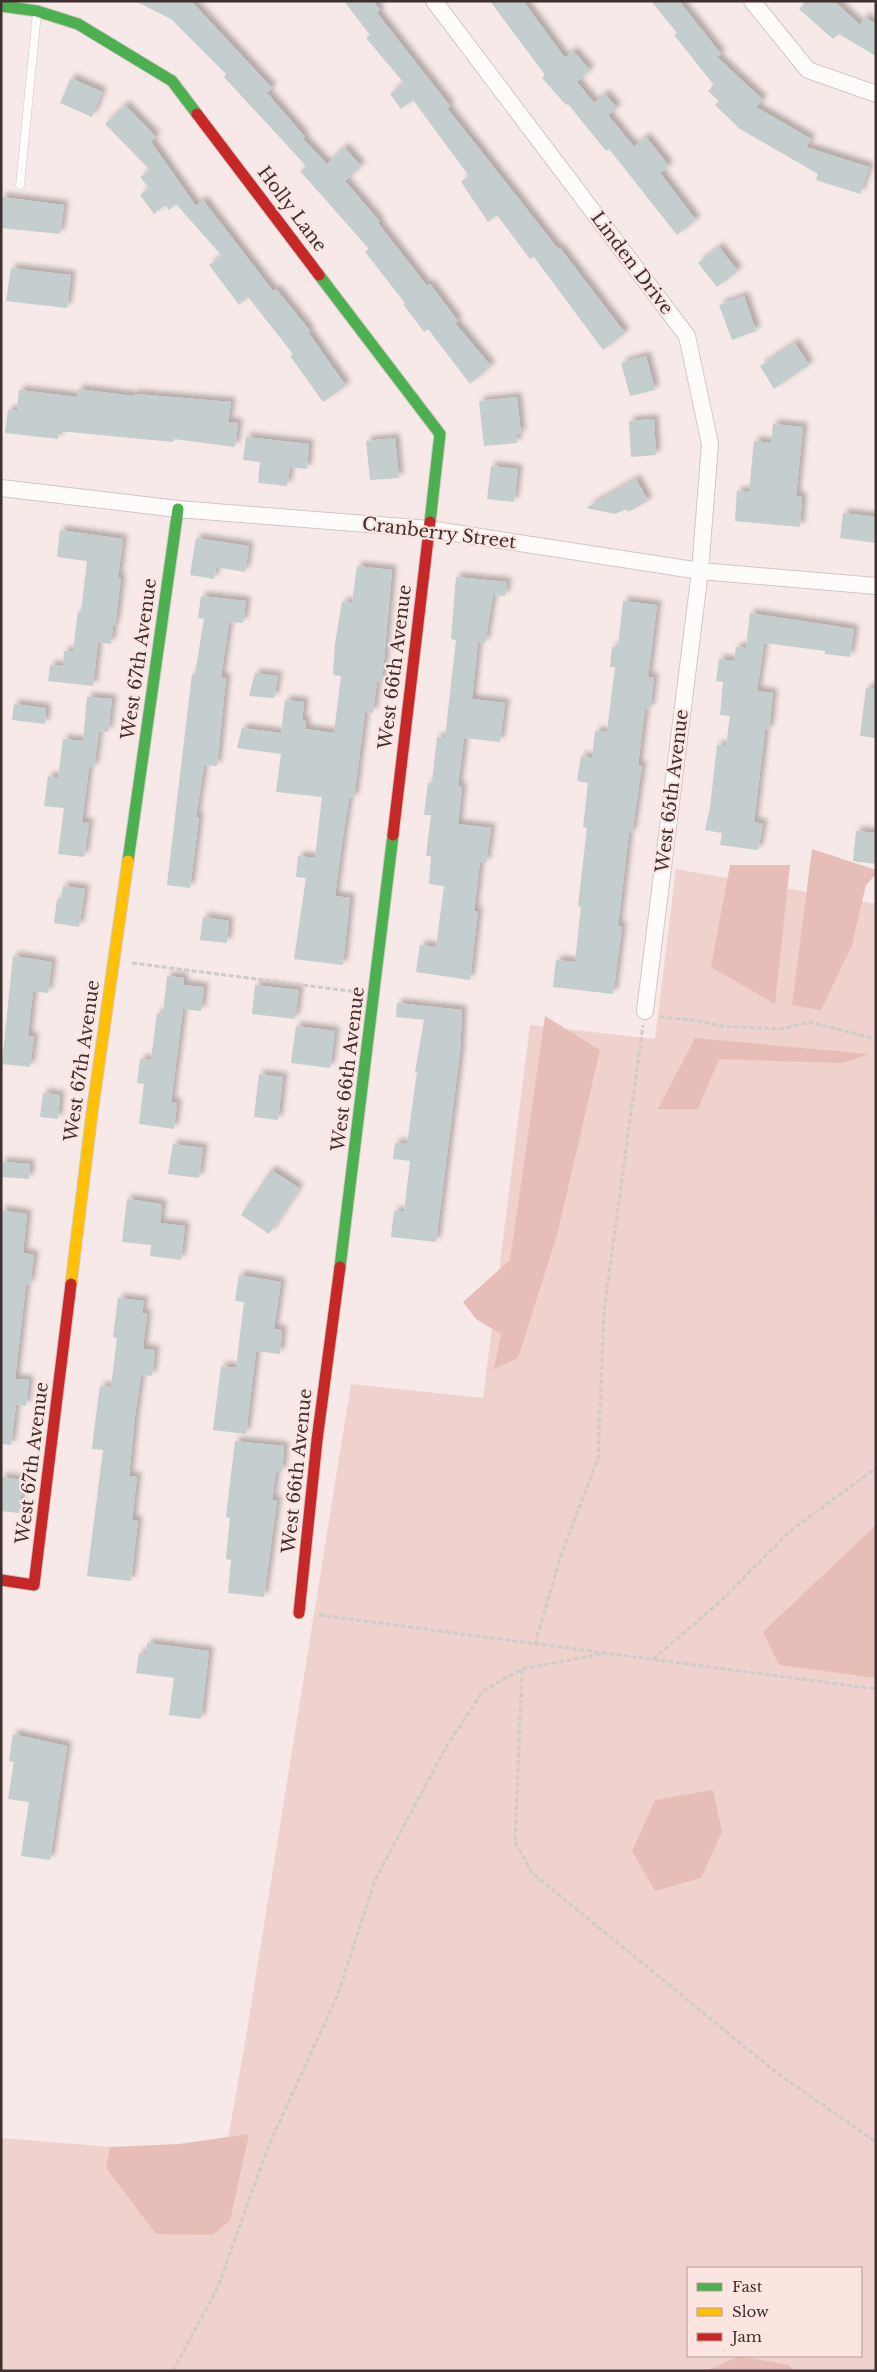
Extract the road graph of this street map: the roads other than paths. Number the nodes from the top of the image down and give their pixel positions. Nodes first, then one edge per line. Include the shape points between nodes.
1 (434, 1) edge
2 (752, 1) edge
3 (1, 6) edge
4 (37, 11) junction
5 (876, 94) edge
6 (20, 185) dead end
7 (1, 488) edge
8 (178, 509) junction
9 (428, 529) junction
10 (700, 571) junction
11 (876, 586) edge
12 (645, 1011) road end
13 (1, 1580) edge
14 (299, 1613) road end

1 - 10 street, Linden Drive via 687,336 710,444
2 - 5 street via 808,70
3 - 4 street, Holly Lane
4 - 6 lane
4 - 9 street, Holly Lane via 78,24 172,81 440,434
7 - 8 street, Cranberry Street
8 - 9 street, Cranberry Street
8 - 13 street, West 67th Avenue via 92,1113 34,1585
9 - 10 street, Cranberry Street
9 - 14 street, West 66th Avenue via 357,1145 317,1440
10 - 11 street, Cranberry Street
10 - 12 street, West 65th Avenue

